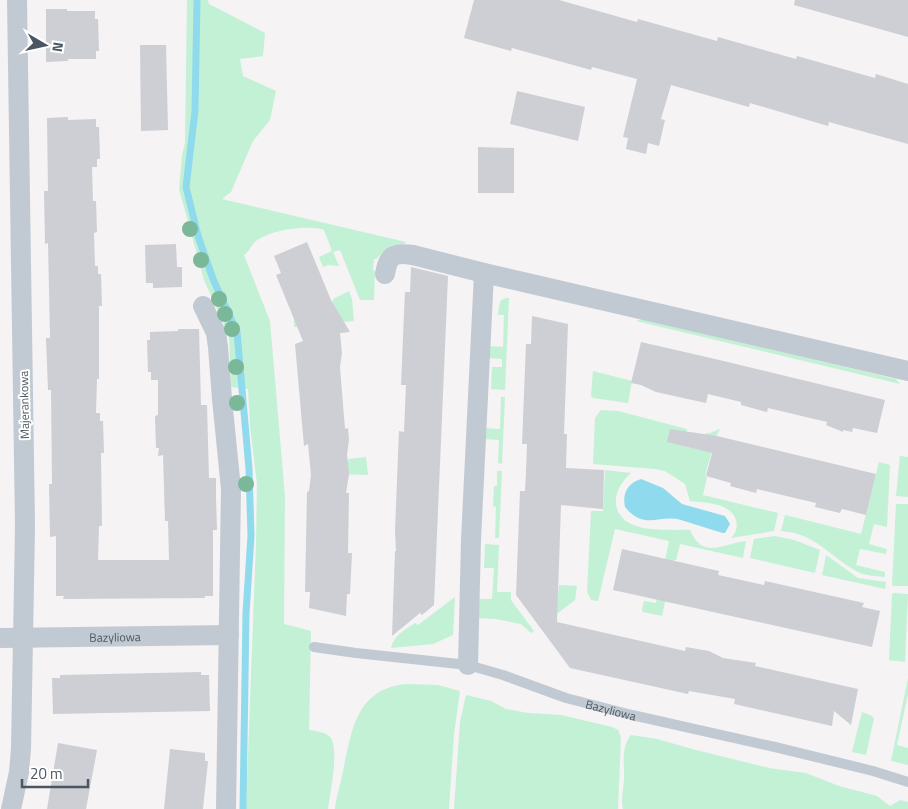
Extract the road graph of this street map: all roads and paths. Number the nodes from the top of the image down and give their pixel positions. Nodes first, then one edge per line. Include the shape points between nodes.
1 (18, 0) edge
2 (484, 273) junction
3 (385, 274) dead end
4 (203, 306) dead end
5 (908, 371) edge
6 (229, 635) junction
7 (0, 638) edge
8 (24, 638) junction
9 (314, 647) dead end
10 (468, 664) junction
11 (908, 782) edge
12 (12, 809) edge
13 (226, 809) edge

1 - 8 street, Majerankowa
2 - 3 street via 398,253 388,261
2 - 5 street
2 - 10 street
4 - 6 street via 216,333 231,489
6 - 8 street, Bazyliowa
6 - 13 street
7 - 8 street, Bazyliowa
8 - 12 street, Majerankowa via 20,772
9 - 10 lane, Bazyliowa
10 - 11 lane, Bazyliowa via 566,698

